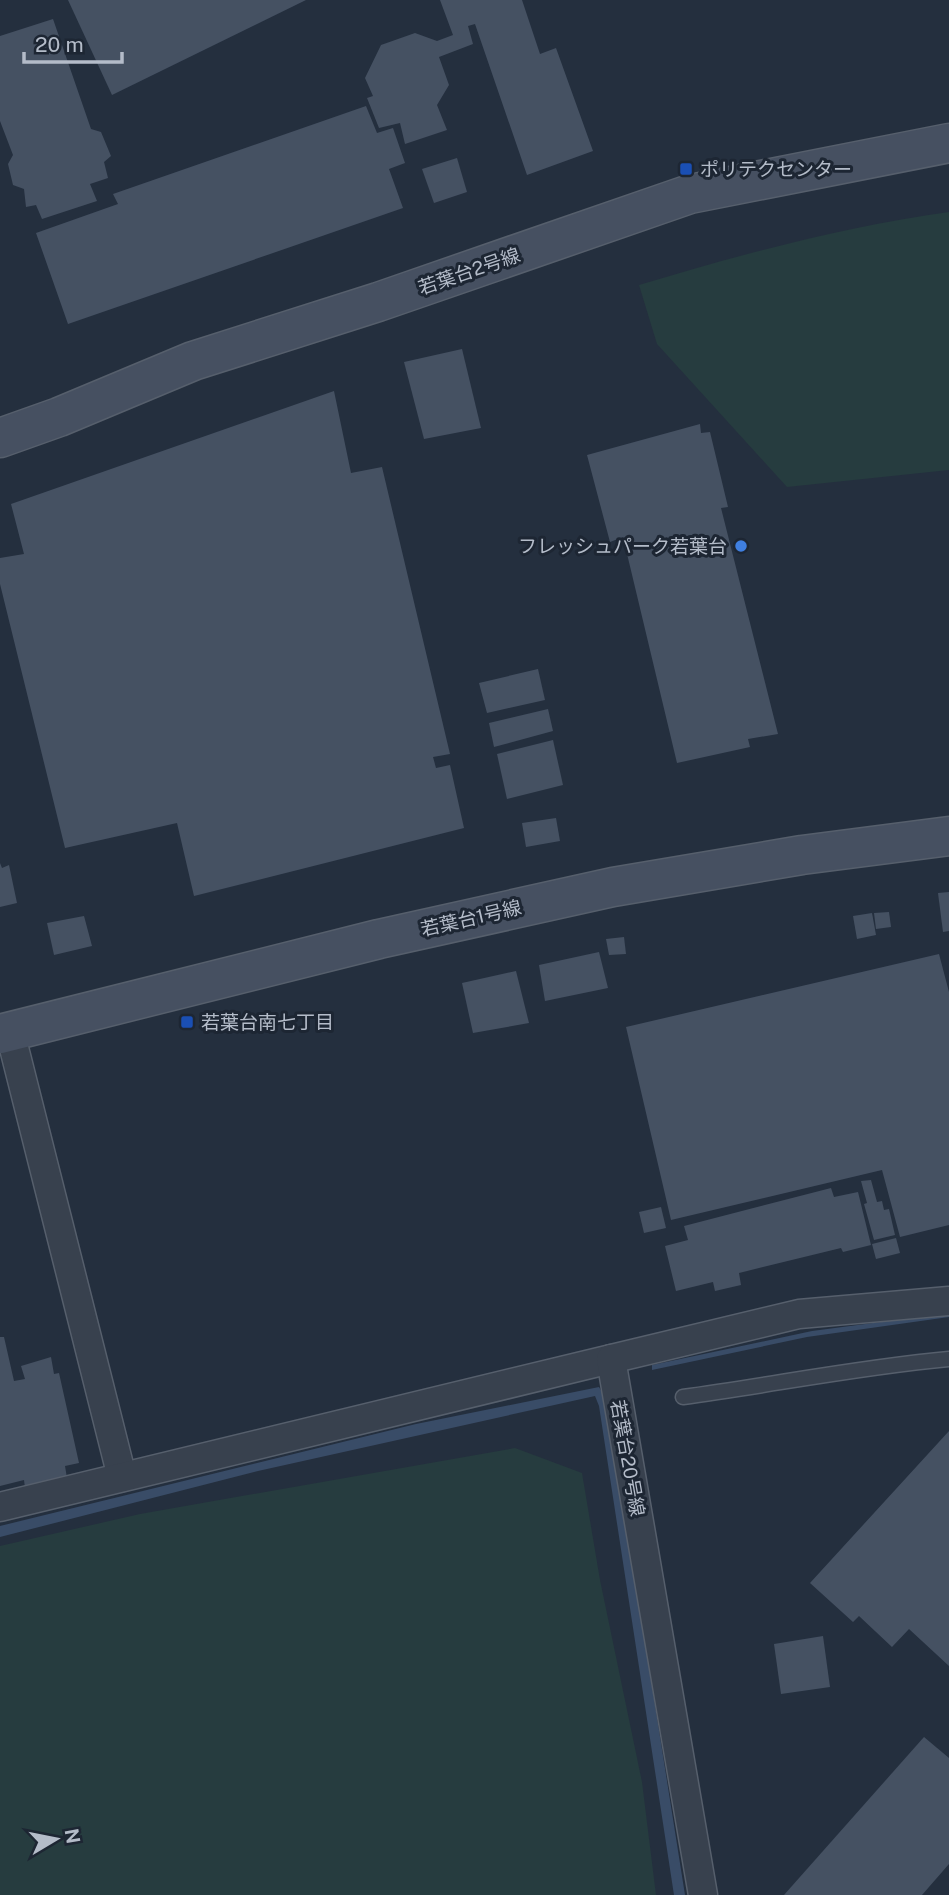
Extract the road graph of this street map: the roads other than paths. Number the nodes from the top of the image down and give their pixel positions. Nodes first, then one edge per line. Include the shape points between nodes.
1 (949, 143) edge
2 (0, 438) edge
3 (949, 836) edge
4 (5, 1033) edge
5 (949, 1301) edge
6 (611, 1359) junction
7 (949, 1359) edge
8 (683, 1397) dead end
9 (122, 1478) junction
10 (0, 1507) edge
11 (703, 1895) edge

1 - 2 street, 若葉台2号線 via 690,194 193,361
3 - 4 street, 若葉台1号線 via 612,887 379,939
4 - 9 street
5 - 6 street via 799,1314
6 - 9 street
6 - 11 street, 若葉台20号線
7 - 8 lane
9 - 10 street

